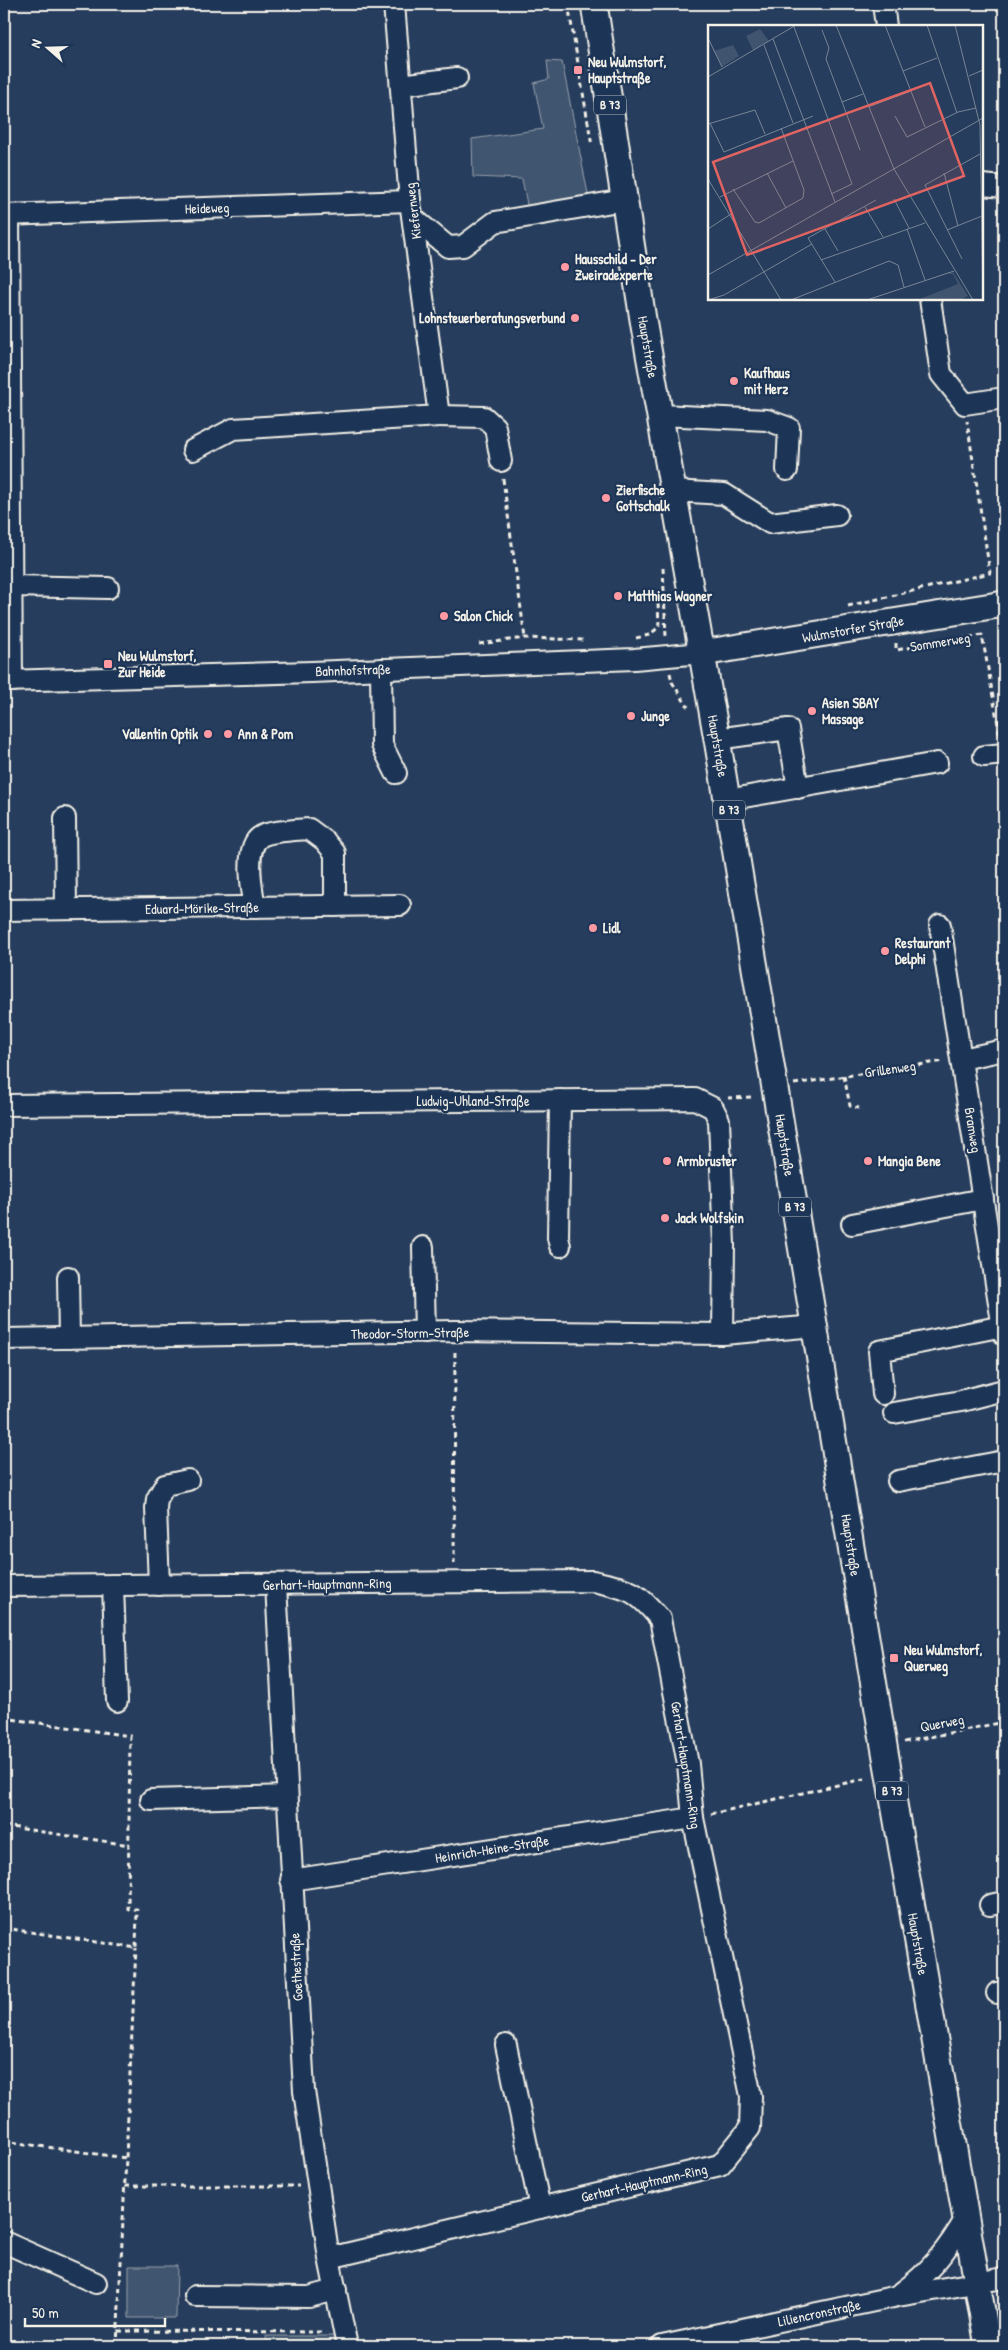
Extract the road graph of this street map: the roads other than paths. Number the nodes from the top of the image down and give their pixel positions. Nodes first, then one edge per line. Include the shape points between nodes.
1 (394, 4) edge
2 (594, 4) edge
3 (883, 4) edge
4 (886, 25) edge
5 (457, 78) dead end
6 (401, 84) junction
7 (983, 185) edge
8 (1004, 187) edge
9 (624, 200) junction
10 (412, 210) junction
11 (6, 215) edge
12 (930, 300) edge
13 (1004, 398) edge
14 (660, 415) junction
15 (439, 416) junction
16 (193, 450) dead end
17 (501, 461) road end
18 (787, 470) dead end
19 (673, 491) junction
20 (836, 515) dead end
21 (11, 586) junction
22 (108, 588) dead end
23 (1004, 604) edge
24 (702, 653) junction
25 (381, 669) junction
26 (8, 681) edge
27 (717, 738) junction
28 (937, 763) dead end
29 (396, 772) dead end
30 (798, 788) junction
31 (728, 800) junction
32 (65, 818) dead end
33 (400, 905) dead end
34 (335, 906) junction
35 (255, 907) junction
36 (4, 910) edge
37 (66, 910) junction
38 (940, 925) dead end
39 (1004, 1050) edge
40 (962, 1059) junction
41 (560, 1100) junction
42 (4, 1104) edge
43 (983, 1199) junction
44 (852, 1224) dead end
45 (560, 1246) dead end
46 (423, 1247) dead end
47 (68, 1277) dead end
48 (816, 1326) junction
49 (1004, 1330) edge
50 (425, 1332) junction
51 (723, 1334) junction
52 (69, 1338) junction
53 (4, 1339) edge
54 (1004, 1390) edge
55 (883, 1394) dead end
56 (894, 1413) dead end
57 (1004, 1461) edge
58 (188, 1480) dead end
59 (898, 1481) dead end
60 (159, 1585) junction
61 (276, 1585) junction
62 (4, 1586) edge
63 (113, 1586) junction
64 (117, 1701) dead end
65 (287, 1796) junction
66 (151, 1800) dead end
67 (693, 1818) junction
68 (291, 1880) junction
69 (506, 2045) dead end
70 (540, 2208) junction
71 (966, 2218) junction
72 (4, 2242) edge
73 (329, 2258) junction
74 (1004, 2278) edge
75 (977, 2282) junction
76 (96, 2283) dead end
77 (336, 2290) junction
78 (195, 2296) dead end
79 (898, 2296) junction
80 (346, 2339) edge
81 (662, 2346) edge
82 (988, 2346) edge

1 - 6 street, Kiefernweg
2 - 9 main road, Hauptstraße / B 73
3 - 4 street
5 - 6 street
6 - 10 street, Kiefernweg
7 - 8 street
9 - 10 street via 494,222 463,246 448,247
9 - 14 main road, Hauptstraße / B 73
10 - 11 street, Heideweg
10 - 15 street, Kiefernweg
11 - 21 street
12 - 13 street via 942,374 965,404
14 - 18 street via 767,420 789,428
14 - 19 main road, Hauptstraße / B 73
15 - 16 street via 233,429
15 - 17 street via 484,417 495,427
19 - 20 street via 724,494 770,523
19 - 24 main road, Hauptstraße / B 73
21 - 22 street
21 - 26 street
23 - 24 main road, Wulmstorfer Straße
24 - 25 street, Bahnhofstraße via 634,659
24 - 27 main road, Hauptstraße / B 73
25 - 26 street, Bahnhofstraße
25 - 29 street via 382,745
27 - 30 street via 788,728
27 - 31 main road, Hauptstraße / B 73
28 - 30 street
30 - 31 street
31 - 48 main road, Hauptstraße / B 73
32 - 37 street
33 - 34 street, Eduard-Mörike-Straße
34 - 35 street, Eduard-Mörike-Straße
34 - 35 street via 335,853 309,829 261,835 254,842 251,889
35 - 37 street, Eduard-Mörike-Straße
36 - 37 street, Eduard-Mörike-Straße
38 - 40 street, Bramweg
39 - 40 street
40 - 43 street, Bramweg
41 - 42 street, Ludwig-Uhland-Straße
41 - 45 street
41 - 51 street, Ludwig-Uhland-Straße via 695,1099 713,1108 719,1120 724,1245
43 - 44 street
43 - 49 street, Bramweg
46 - 50 street
47 - 52 street
48 - 51 street, Theodor-Storm-Straße
48 - 71 main road, Hauptstraße / B 73 via 884,1746
49 - 55 street via 879,1351
50 - 51 street, Theodor-Storm-Straße
50 - 52 street, Theodor-Storm-Straße
52 - 53 street, Theodor-Storm-Straße
54 - 56 street
57 - 59 street
58 - 60 street via 165,1484 157,1499
60 - 61 street, Gerhart-Hauptmann-Ring
60 - 63 street, Gerhart-Hauptmann-Ring
61 - 65 street, Goethestraße
61 - 67 street, Gerhart-Hauptmann-Ring via 593,1581 630,1590 660,1619 688,1764
62 - 63 street, Gerhart-Hauptmann-Ring
63 - 64 street
65 - 66 street
65 - 68 street, Goethestraße
67 - 68 street, Heinrich-Heine-Straße
67 - 70 street, Gerhart-Hauptmann-Ring via 751,2096 750,2128 720,2165
68 - 73 street, Goethestraße via 304,2090
69 - 70 street
70 - 73 street, Gerhart-Hauptmann-Ring
71 - 75 main road, Hauptstraße / B 73
71 - 79 street via 935,2264
72 - 76 street
73 - 77 street, Goethestraße
74 - 75 street, Liliencronstraße
75 - 79 street, Liliencronstraße
75 - 82 main road, Hauptstraße / B 73
77 - 78 street via 308,2297
77 - 80 street, Goethestraße
79 - 81 street, Liliencronstraße

